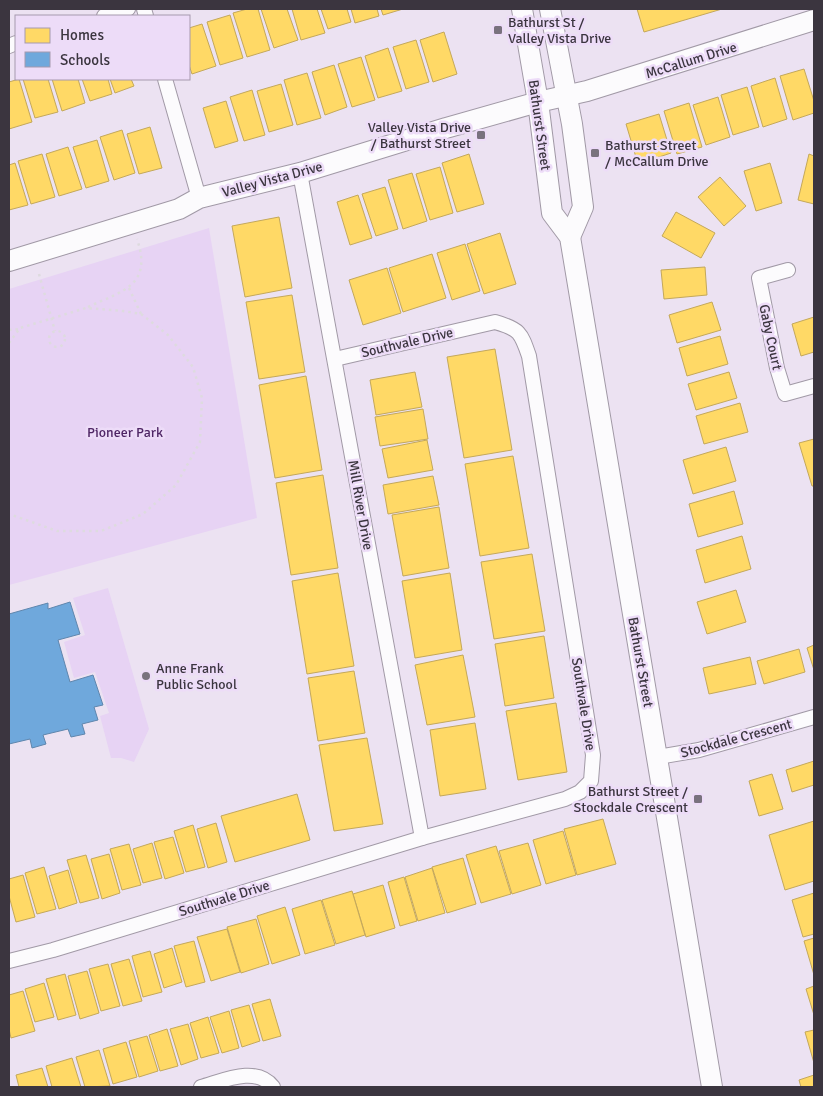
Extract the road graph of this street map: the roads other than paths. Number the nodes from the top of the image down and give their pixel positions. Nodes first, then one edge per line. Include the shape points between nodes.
1 (128, 9) edge
2 (522, 9) edge
3 (550, 9) edge
4 (107, 15) edge
5 (814, 20) edge
6 (164, 80) edge
7 (566, 96) junction
8 (538, 102) junction
9 (300, 172) junction
10 (199, 198) junction
11 (570, 236) junction
12 (9, 261) edge
13 (788, 270) dead end
14 (335, 359) junction
15 (814, 386) edge
16 (814, 717) edge
17 (658, 757) junction
18 (422, 838) junction
19 (9, 961) edge
20 (201, 1087) edge
21 (273, 1087) edge
22 (712, 1087) edge

1 - 4 street
2 - 8 main road, Bathurst Street
3 - 7 main road, Bathurst Street
5 - 7 main road, McCallum Drive
6 - 10 street
7 - 8 main road, McCallum Drive
7 - 11 main road, Bathurst Street via 583,207
8 - 9 main road, Valley Vista Drive
8 - 11 main road, Bathurst Street via 552,213
9 - 10 main road, Valley Vista Drive
9 - 14 street, Mill River Drive
10 - 12 main road, Valley Vista Drive via 179,209
11 - 17 main road, Bathurst Street
13 - 15 street, Gaby Court via 759,278 777,368 785,394
14 - 18 street, Mill River Drive
14 - 18 street, Southvale Drive via 494,322 510,326 522,336 529,356 593,755 591,781 580,792 565,799
16 - 17 street, Stockdale Crescent via 699,750
17 - 22 main road, Bathurst Street
18 - 19 street, Southvale Drive
20 - 21 street via 238,1076 259,1076

